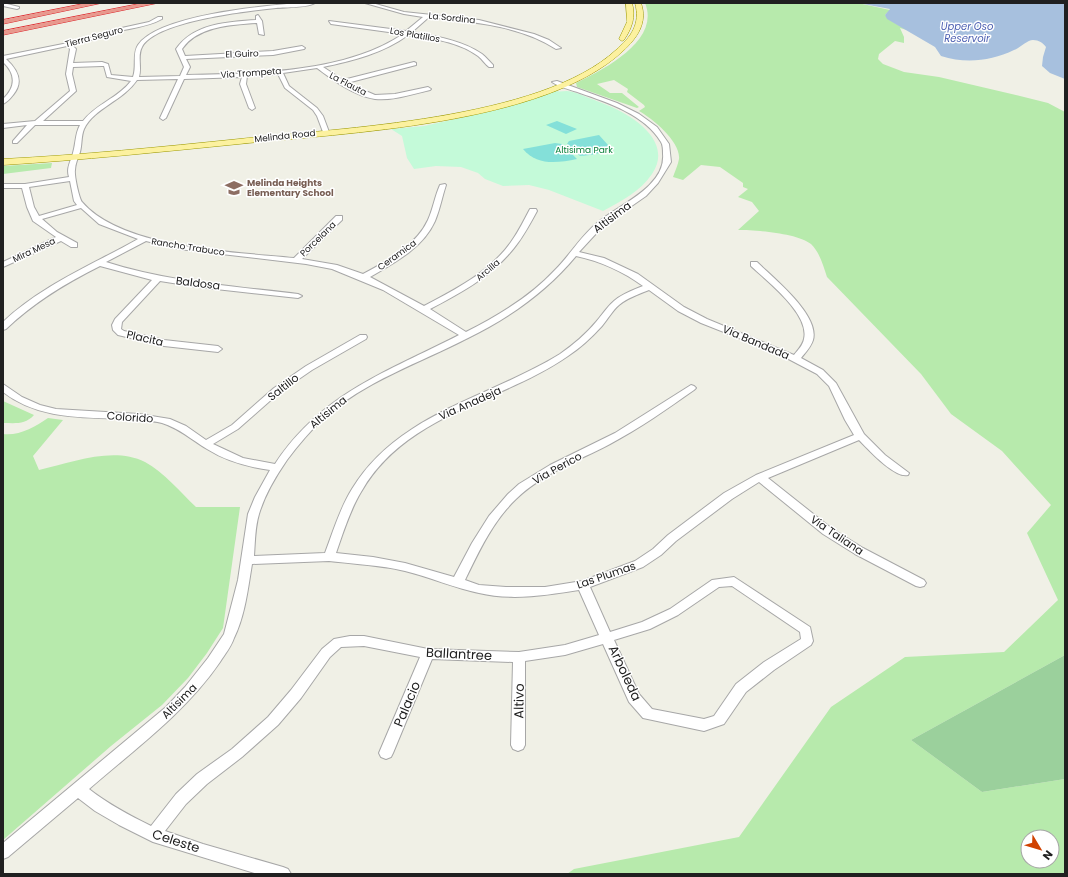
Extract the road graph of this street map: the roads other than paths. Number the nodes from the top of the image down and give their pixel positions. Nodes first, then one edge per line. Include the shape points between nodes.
1 (98, 3) edge
2 (154, 3) edge
3 (158, 3) edge
4 (313, 3) edge
5 (368, 3) edge
6 (629, 3) edge
7 (638, 3) edge
8 (3, 4) edge
9 (139, 6) junction
10 (17, 8) dead end
11 (253, 10) junction
12 (427, 16) junction
13 (160, 18) dead end
14 (3, 22) edge
15 (260, 22) junction
16 (331, 22) dead end
17 (3, 33) edge
18 (408, 33) junction
19 (262, 34) dead end
20 (68, 44) junction
21 (302, 48) dead end
22 (558, 48) dead end
23 (182, 58) junction
24 (3, 59) edge
25 (414, 64) dead end
26 (71, 65) junction
27 (318, 66) junction
28 (491, 66) dead end
29 (280, 72) junction
30 (245, 74) junction
31 (183, 77) junction
32 (135, 79) junction
33 (343, 82) junction
34 (558, 83) junction
35 (428, 89) dead end
36 (3, 102) edge
37 (252, 108) dead end
38 (163, 118) dead end
39 (35, 123) junction
40 (84, 123) junction
41 (3, 126) edge
42 (325, 130) junction
43 (14, 142) dead end
44 (75, 155) junction
45 (3, 158) edge
46 (3, 162) edge
47 (70, 179) junction
48 (443, 185) dead end
49 (3, 186) edge
50 (25, 186) junction
51 (78, 204) junction
52 (533, 211) dead end
53 (35, 217) junction
54 (339, 218) dead end
55 (61, 238) junction
56 (143, 240) junction
57 (74, 245) dead end
58 (574, 253) junction
59 (296, 260) junction
60 (4, 263) edge
61 (100, 263) junction
62 (754, 264) dead end
63 (364, 277) junction
64 (158, 278) junction
65 (650, 286) junction
66 (298, 296) dead end
67 (424, 309) junction
68 (3, 327) edge
69 (466, 336) junction
70 (363, 337) dead end
71 (218, 349) dead end
72 (795, 358) junction
73 (3, 387) edge
74 (691, 388) dead end
75 (860, 436) junction
76 (206, 444) junction
77 (275, 467) junction
78 (904, 473) dead end
79 (760, 477) junction
80 (329, 557) junction
81 (248, 560) junction
82 (458, 582) junction
83 (920, 583) dead end
84 (583, 585) junction
85 (608, 638) junction
86 (807, 641) joint
87 (428, 654) junction
88 (519, 657) junction
89 (518, 745) dead end
90 (386, 753) dead end
91 (78, 789) junction
92 (154, 835) junction
93 (3, 852) edge
94 (284, 874) edge

1 - 14 highway
2 - 9 highway
3 - 9 highway
4 - 11 street
5 - 12 street, La Sordina
6 - 34 main road via 632,13 629,29 616,47 598,61
7 - 34 main road via 641,10 639,26 621,51 600,66
8 - 10 street
9 - 17 highway
11 - 15 street
11 - 32 street via 184,23 149,37 137,52 138,69
12 - 18 street, Via Trompeta
12 - 22 street, La Sordina via 479,21 547,41
13 - 20 street, Tierra Seguro via 151,23
15 - 19 street
15 - 23 street via 222,26 196,34 180,45
16 - 18 street, Los Platillos
18 - 27 street, Via Trompeta via 373,51
18 - 28 street, Los Platillos via 441,39 486,58
20 - 24 street, Tierra Seguro
20 - 26 street via 73,49
21 - 23 street, El Guiro via 273,53
23 - 31 street via 187,67
24 - 36 street via 15,71 17,78 14,90
25 - 33 street
26 - 32 street, Via Trompeta via 102,64 106,65 109,76
26 - 39 street via 69,74 73,91
27 - 29 street, Via Trompeta
27 - 33 street, La Flauta
29 - 30 street, Via Trompeta
29 - 42 street via 287,87 315,109
30 - 31 street, Via Trompeta
30 - 37 street via 243,84
31 - 32 street, Via Trompeta
31 - 38 street
32 - 40 street via 126,91
33 - 35 street, La Flauta via 373,97
34 - 42 main road, Melinda Road via 513,101 465,113 388,126
34 - 58 street, Altisima via 613,102 639,116 660,134 668,158 665,170 648,190 601,223
39 - 40 street
39 - 41 street
39 - 43 street
40 - 44 street
42 - 44 main road, Melinda Road
44 - 45 main road, Melinda Road
44 - 46 main road, Melinda Road
44 - 47 street
47 - 50 street
47 - 51 street
48 - 63 street, Ceramica via 424,234 396,257
49 - 50 street
50 - 53 street, Mira Mesa via 27,201
51 - 53 street
51 - 56 street, Rancho Trabuco via 104,223
52 - 67 street, Arcilla via 510,248 491,268 448,297
53 - 55 street, Mira Mesa
54 - 59 street, Porcelana
55 - 57 street, Mira Mesa
55 - 60 street, Mira Mesa
56 - 59 street, Rancho Trabuco via 187,249
56 - 61 street
58 - 65 street, Via Bandada via 601,260
58 - 69 street, Altisima via 556,274 533,293
59 - 63 street, Rancho Trabuco via 332,266
61 - 64 street, Baldosa via 130,273
61 - 68 street via 34,298
62 - 72 street via 801,311 807,321 809,339
63 - 67 street, Rancho Trabuco
64 - 66 street, Baldosa
64 - 71 street, Placita via 118,321 117,330 120,333 164,343
65 - 72 street, Via Bandada via 698,318
65 - 80 street, Via Anadeja via 616,304 592,331 558,358 513,384 441,415 411,432 391,449 357,489
67 - 69 street, Rancho Trabuco
69 - 77 street, Altisima via 365,385 343,399 303,434
70 - 76 street, Saltillo via 309,368 277,390 235,427
72 - 75 street, Via Bandada via 820,372 833,385
73 - 76 street, Colorido via 22,401 58,412 161,419 178,426
74 - 82 street, Via Perico via 609,440 543,474 522,488 495,516 476,544
75 - 78 street, Via Bandada via 881,457
75 - 79 street, Las Plumas
76 - 77 street, Colorido via 241,461
77 - 81 street, Altisima via 256,509 249,535
79 - 83 street, Via Taliana via 827,531
79 - 84 street, Las Plumas via 728,496 639,564
80 - 81 street, Las Plumas
80 - 82 street, Las Plumas via 392,564
81 - 91 street, Altisima via 229,637 205,673 171,712
82 - 84 street, Las Plumas via 506,592 545,591
84 - 85 street, Arboleda
85 - 86 street, Ballantree via 646,626 674,612 716,582 734,581 806,630
85 - 86 street, Arboleda via 634,698 648,714 704,725 719,720 741,688
85 - 88 street, Ballantree via 565,650
87 - 88 street, Ballantree
87 - 90 street, Palacio
87 - 92 street, Ballantree via 364,642 338,643 326,652 273,721 181,799
88 - 89 street, Altivo
91 - 92 street, Celeste via 102,809
91 - 93 street, Altisima
92 - 94 street, Celeste

